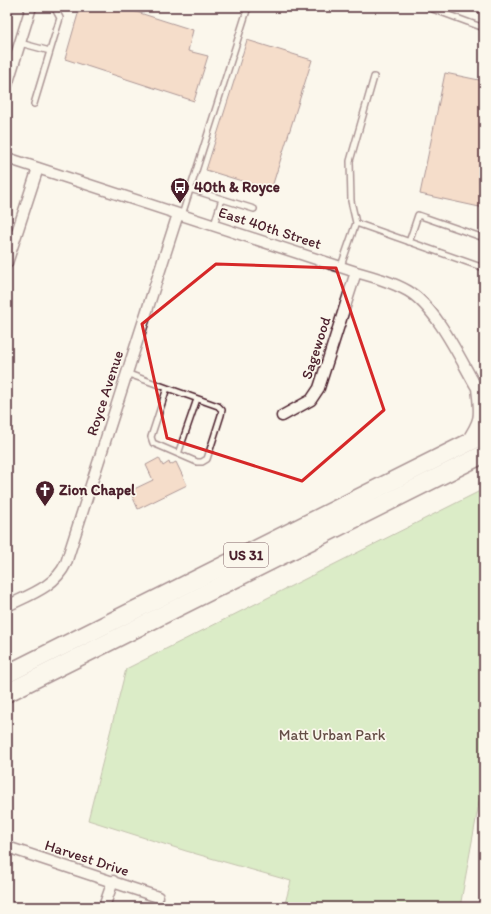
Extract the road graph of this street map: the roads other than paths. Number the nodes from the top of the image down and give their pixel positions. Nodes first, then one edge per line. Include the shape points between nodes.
1 (31, 7) edge
2 (54, 7) edge
3 (248, 7) edge
4 (427, 7) edge
5 (484, 28) edge
6 (20, 43) junction
7 (50, 51) junction
8 (374, 77) dead end
9 (8, 80) edge
10 (34, 104) dead end
11 (7, 158) edge
12 (38, 168) junction
13 (190, 189) junction
14 (222, 199) junction
15 (254, 209) dead end
16 (180, 215) junction
17 (356, 223) junction
18 (214, 226) junction
19 (484, 238) edge
20 (409, 242) junction
21 (7, 263) edge
22 (341, 266) junction
23 (484, 268) edge
24 (356, 272) junction
25 (126, 374) junction
26 (166, 388) junction
27 (480, 391) edge
28 (197, 399) junction
29 (282, 416) dead end
30 (484, 435) edge
31 (464, 445) junction
32 (178, 454) junction
33 (484, 454) edge
34 (7, 606) edge
35 (7, 674) edge
36 (7, 693) edge
37 (7, 847) edge
38 (113, 881) junction
39 (158, 897) dead end
40 (104, 907) edge

1 - 6 street
2 - 7 lane via 60,18
3 - 13 lane
4 - 5 lane
6 - 7 lane
6 - 9 street
7 - 10 lane
8 - 17 lane via 350,161 351,201
11 - 12 street, East 40th Street
12 - 16 street, East 40th Street
12 - 21 street
13 - 14 lane
13 - 16 lane
14 - 15 lane
14 - 18 lane
16 - 18 street, East 40th Street
16 - 25 street, Royce Avenue
17 - 20 lane
17 - 22 lane
18 - 22 street, East 40th Street
19 - 20 lane via 418,215
20 - 23 lane
22 - 24 street, East 40th Street
24 - 27 street, East 40th Street via 409,291 422,302 440,324
24 - 29 street, Sagewood via 319,388 311,400
25 - 26 lane
25 - 34 street, Royce Avenue via 64,568 56,579 40,590
26 - 28 lane
26 - 32 lane via 151,437 153,443
27 - 31 street via 479,420
28 - 32 lane
28 - 32 lane via 218,406 222,410 207,459 197,462
30 - 31 highway, US 31
31 - 35 highway, US 31
33 - 36 highway, US 31
37 - 38 street, Harvest Drive
38 - 39 street, Harvest Drive
38 - 40 street

